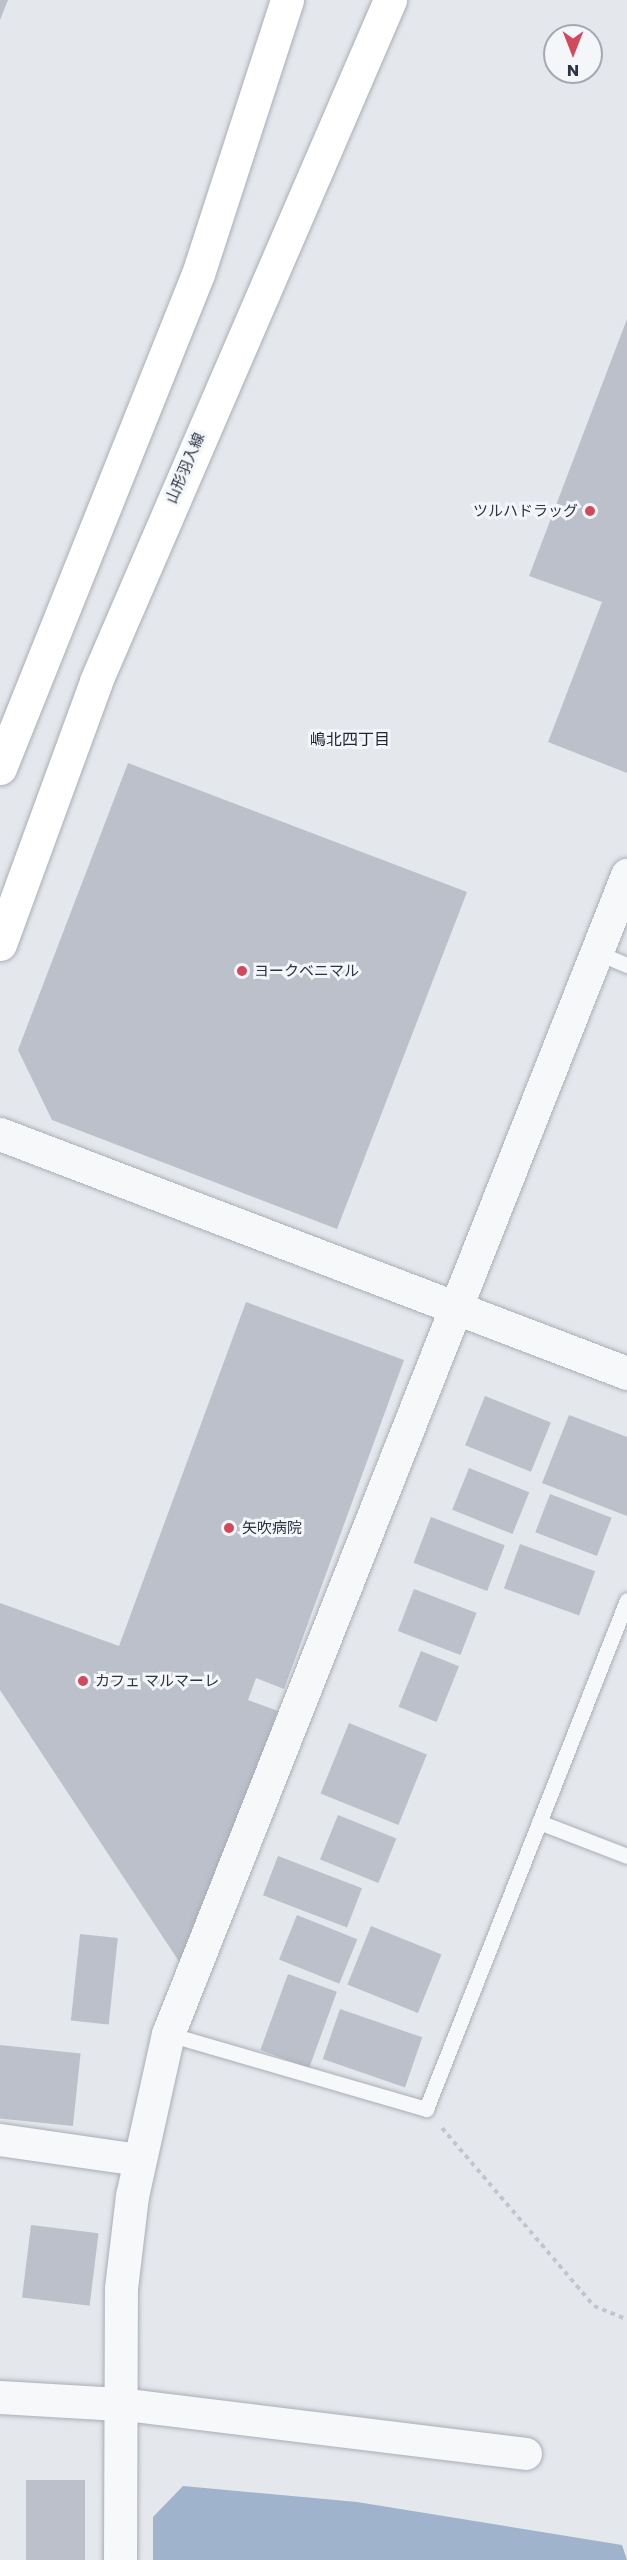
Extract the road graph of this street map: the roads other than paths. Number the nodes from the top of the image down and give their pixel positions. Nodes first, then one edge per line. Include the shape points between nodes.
1 (287, 0) edge
2 (390, 0) edge
3 (0, 768) edge
4 (627, 875) edge
5 (0, 944) edge
6 (596, 952) junction
7 (627, 965) edge
8 (0, 1134) edge
9 (456, 1309) junction
10 (627, 1373) edge
11 (627, 1600) edge
12 (540, 1821) junction
13 (627, 1857) edge
14 (168, 2034) junction
15 (0, 2140) edge
16 (139, 2160) junction
17 (0, 2397) edge
18 (119, 2404) junction
19 (526, 2454) dead end
20 (120, 2560) edge

1 - 3 main road via 198,274
2 - 5 main road, 山形羽入線 via 96,681
4 - 6 street
6 - 7 lane
6 - 9 street
8 - 9 street
9 - 10 street
9 - 14 street
11 - 12 lane
12 - 13 lane
12 - 14 lane via 426,2109
14 - 16 street
15 - 16 street
16 - 18 street via 121,2288
17 - 18 street
18 - 19 street
18 - 20 street

